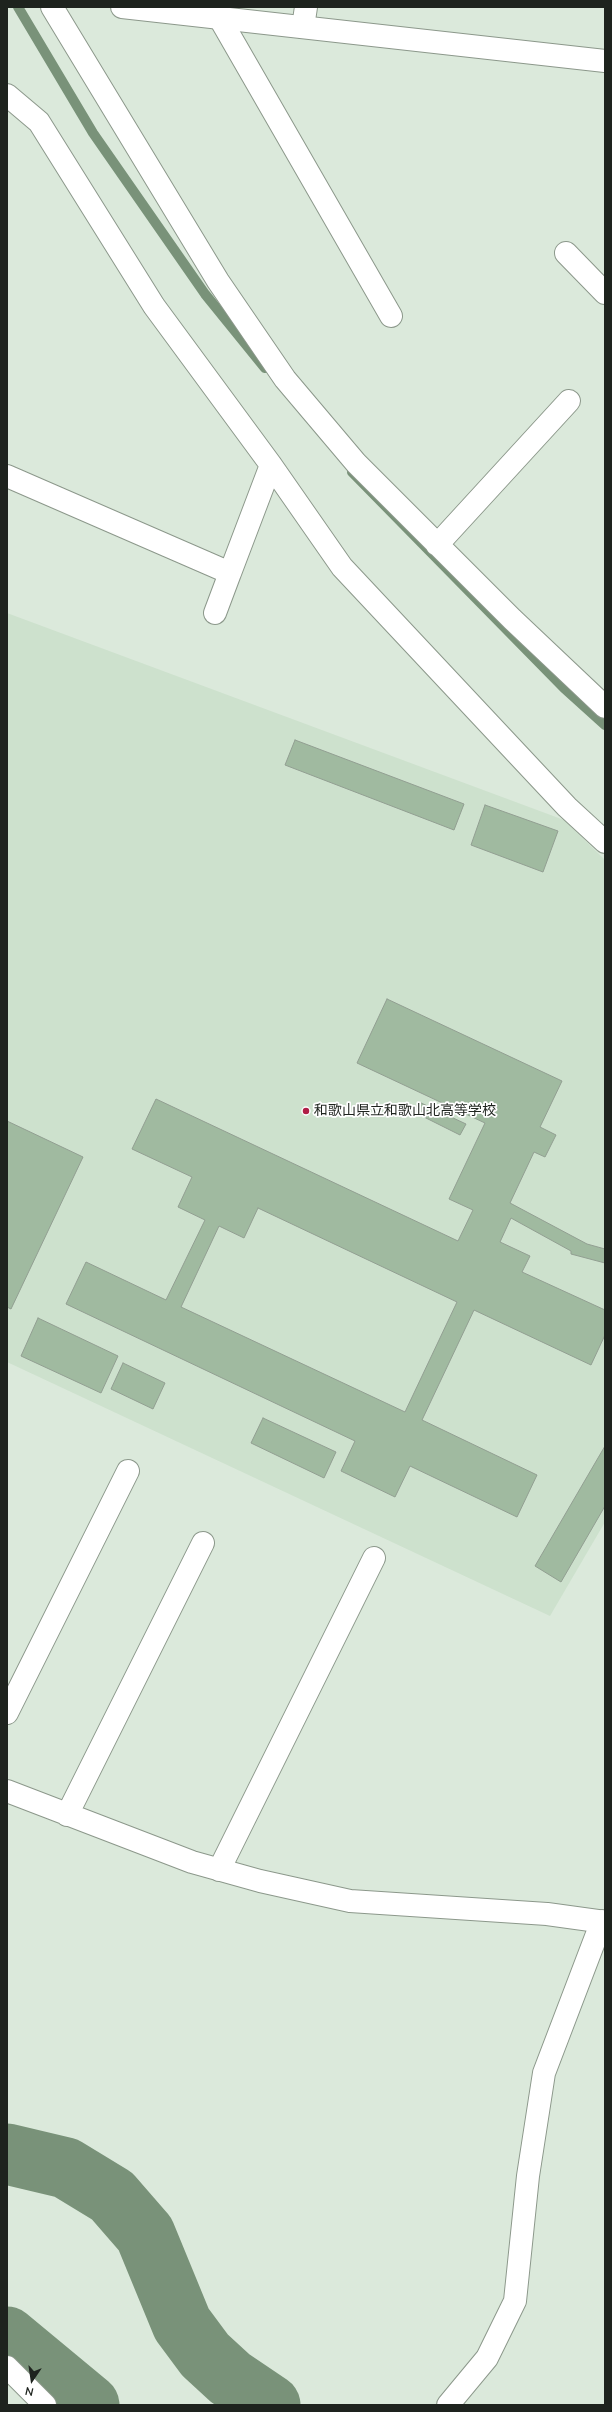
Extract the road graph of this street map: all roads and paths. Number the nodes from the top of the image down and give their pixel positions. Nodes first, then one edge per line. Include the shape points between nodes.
1 (52, 7) edge
2 (122, 7) edge
3 (219, 17) junction
4 (304, 17) edge
5 (605, 61) edge
6 (7, 96) edge
7 (566, 252) dead end
8 (605, 293) edge
9 (391, 316) dead end
10 (569, 401) dead end
11 (271, 465) junction
12 (7, 476) edge
13 (437, 545) junction
14 (230, 573) junction
15 (214, 613) dead end
16 (605, 707) edge
17 (605, 842) edge
18 (128, 1472) dead end
19 (203, 1543) dead end
20 (374, 1558) dead end
21 (7, 1713) edge
22 (7, 1791) edge
23 (67, 1815) junction
24 (219, 1870) junction
25 (603, 1921) edge
26 (7, 2367) edge
27 (46, 2405) edge
28 (448, 2405) edge

1 - 13 street via 218,281 285,379 356,463
2 - 3 street
3 - 4 street
3 - 9 street
4 - 5 street
6 - 11 street via 39,122 154,306
7 - 8 street
10 - 13 street
11 - 14 street
11 - 17 street via 342,567 567,807
12 - 14 street
13 - 16 street
14 - 15 street
18 - 21 street
19 - 23 street
20 - 24 street
22 - 23 street
23 - 24 street
24 - 25 street via 350,1901 547,1914
25 - 28 street via 544,2073 528,2176 515,2301 487,2358
26 - 27 street

